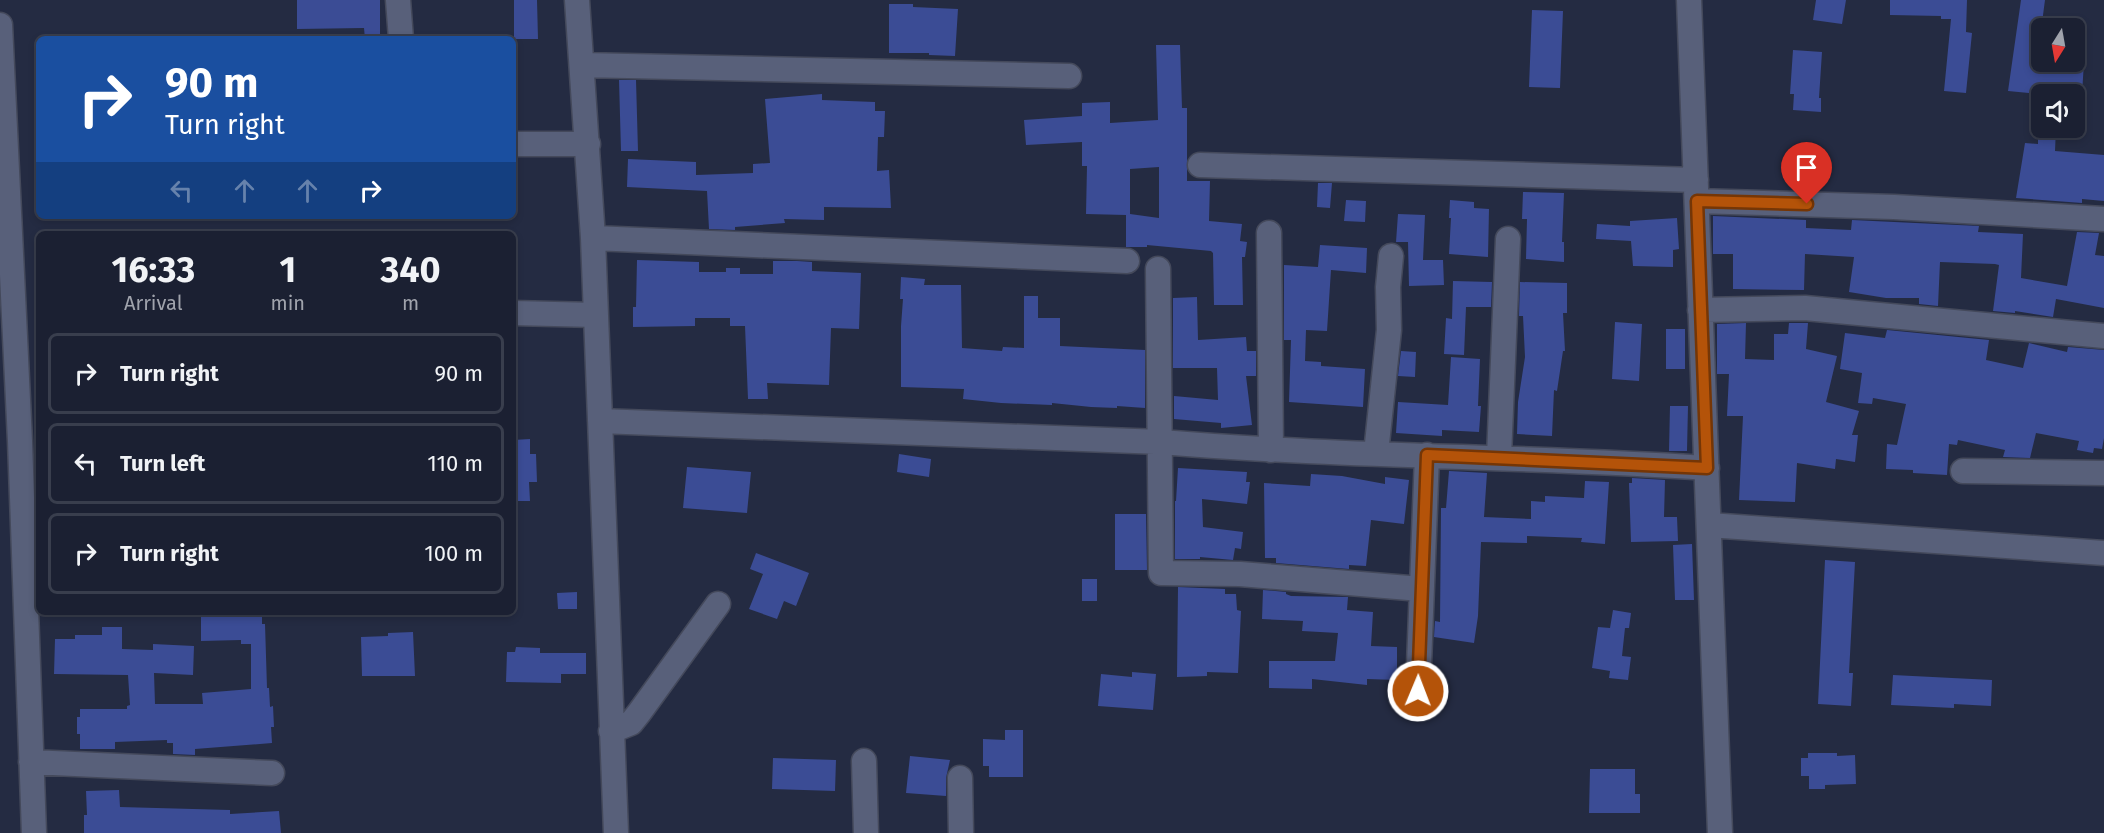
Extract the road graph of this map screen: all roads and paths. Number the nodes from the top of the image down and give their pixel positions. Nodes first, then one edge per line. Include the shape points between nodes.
1 (398, 0) edge
2 (577, 0) edge
3 (1689, 0) edge
4 (0, 25) edge
5 (400, 36) edge
6 (582, 65) junction
7 (1069, 76) dead end
8 (516, 144) edge
9 (588, 144) junction
10 (1200, 165) dead end
11 (1697, 191) junction
12 (2104, 219) edge
13 (1269, 233) dead end
14 (593, 238) junction
15 (1508, 239) dead end
16 (1390, 256) dead end
17 (1127, 261) dead end
18 (1158, 269) dead end
19 (1701, 310) junction
20 (516, 313) edge
21 (596, 315) junction
22 (2104, 336) edge
23 (600, 421) junction
24 (10, 441) edge
25 (1161, 442) junction
26 (1271, 450) junction
27 (1376, 453) junction
28 (1427, 455) junction
29 (1499, 458) junction
30 (1707, 468) junction
31 (1963, 471) dead end
32 (2104, 473) edge
33 (1709, 525) junction
34 (2104, 553) edge
35 (32, 564) edge
36 (1421, 589) junction
37 (718, 604) dead end
38 (1418, 691) dead end
39 (611, 731) junction
40 (864, 761) dead end
41 (31, 762) junction
42 (272, 773) dead end
43 (960, 778) dead end
44 (34, 833) edge
45 (616, 833) edge
46 (866, 833) edge
47 (961, 833) edge
48 (1720, 833) edge

1 - 5 street
2 - 6 street
3 - 11 street
4 - 24 street
6 - 7 street
6 - 9 street
8 - 9 street
9 - 14 street
10 - 11 street
11 - 12 street
11 - 19 street
13 - 26 street
14 - 17 street
14 - 21 street
15 - 29 street
16 - 27 street via 1389,330
18 - 25 street
19 - 22 street via 1805,308
19 - 30 street
20 - 21 street
21 - 23 street
23 - 25 street
23 - 39 street
24 - 35 street
25 - 26 street
25 - 36 street via 1161,573 1240,574
26 - 27 street
27 - 28 street
28 - 29 street
28 - 36 street
29 - 30 street
30 - 33 street
31 - 32 street
33 - 34 street
33 - 48 street
35 - 41 street
36 - 38 street
37 - 39 street via 631,723
39 - 45 street
40 - 46 street
41 - 42 street
41 - 44 street
43 - 47 street

